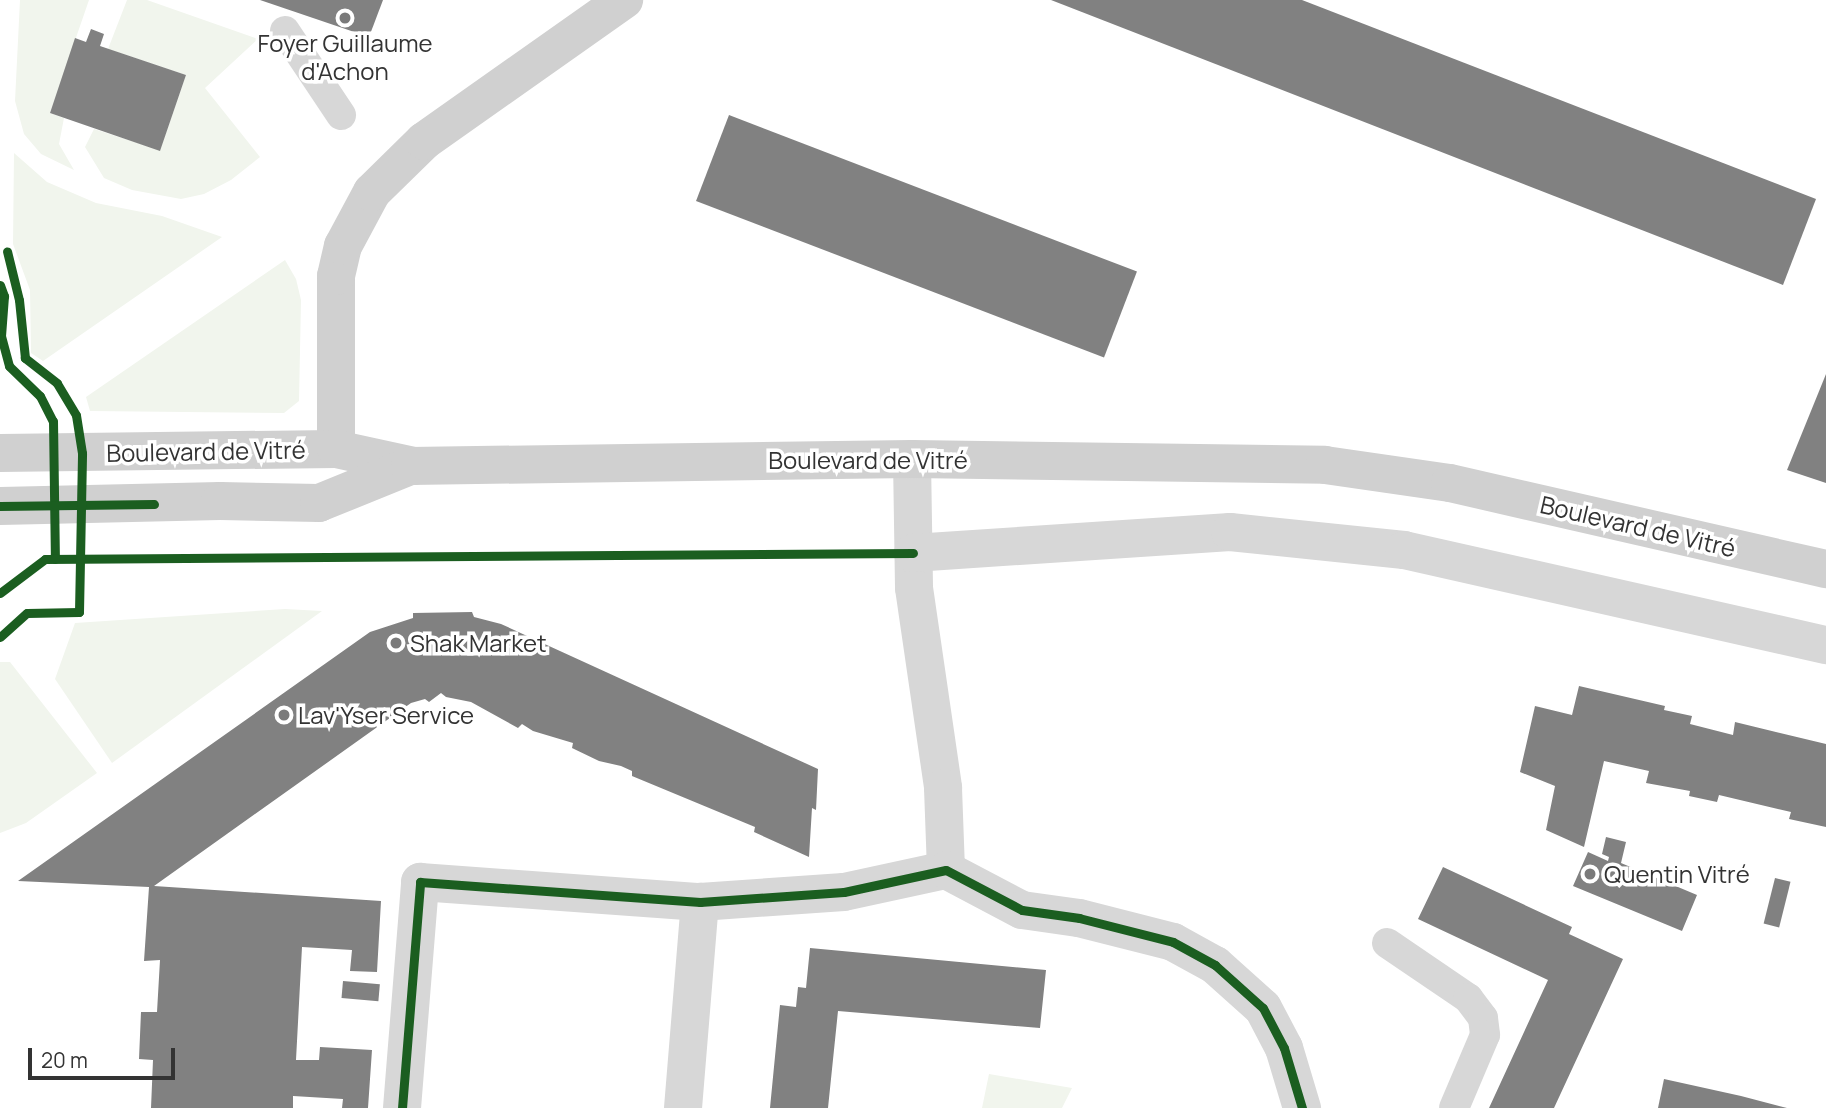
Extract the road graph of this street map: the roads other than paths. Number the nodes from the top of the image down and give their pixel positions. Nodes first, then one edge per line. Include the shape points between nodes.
1 (624, 0) edge
2 (285, 31) dead end
3 (341, 115) dead end
4 (336, 449) junction
5 (0, 453) edge
6 (912, 459) junction
7 (410, 466) junction
8 (0, 506) edge
9 (913, 553) junction
10 (1826, 569) edge
11 (1826, 645) edge
12 (946, 870) junction
13 (700, 902) junction
14 (1387, 943) dead end
15 (402, 1108) edge
16 (683, 1108) edge
17 (1302, 1108) edge
18 (1454, 1108) edge

1 - 4 main road via 424,141 372,192 343,246 336,276
2 - 3 lane
4 - 5 main road, Boulevard de Vitré
4 - 7 main road, Boulevard de Vitré
6 - 7 main road, Boulevard de Vitré
6 - 9 street
6 - 10 main road, Boulevard de Vitré via 1325,465 1450,483
7 - 8 main road, Boulevard de Vitré via 319,503
9 - 11 street via 1230,532 1270,536 1404,550
9 - 12 street via 943,788
12 - 13 street via 844,892
12 - 17 street via 1022,910 1079,918 1172,942 1215,965 1263,1008 1284,1048
13 - 15 street via 420,882
13 - 16 street
14 - 18 lane via 1468,998 1483,1018 1485,1035

